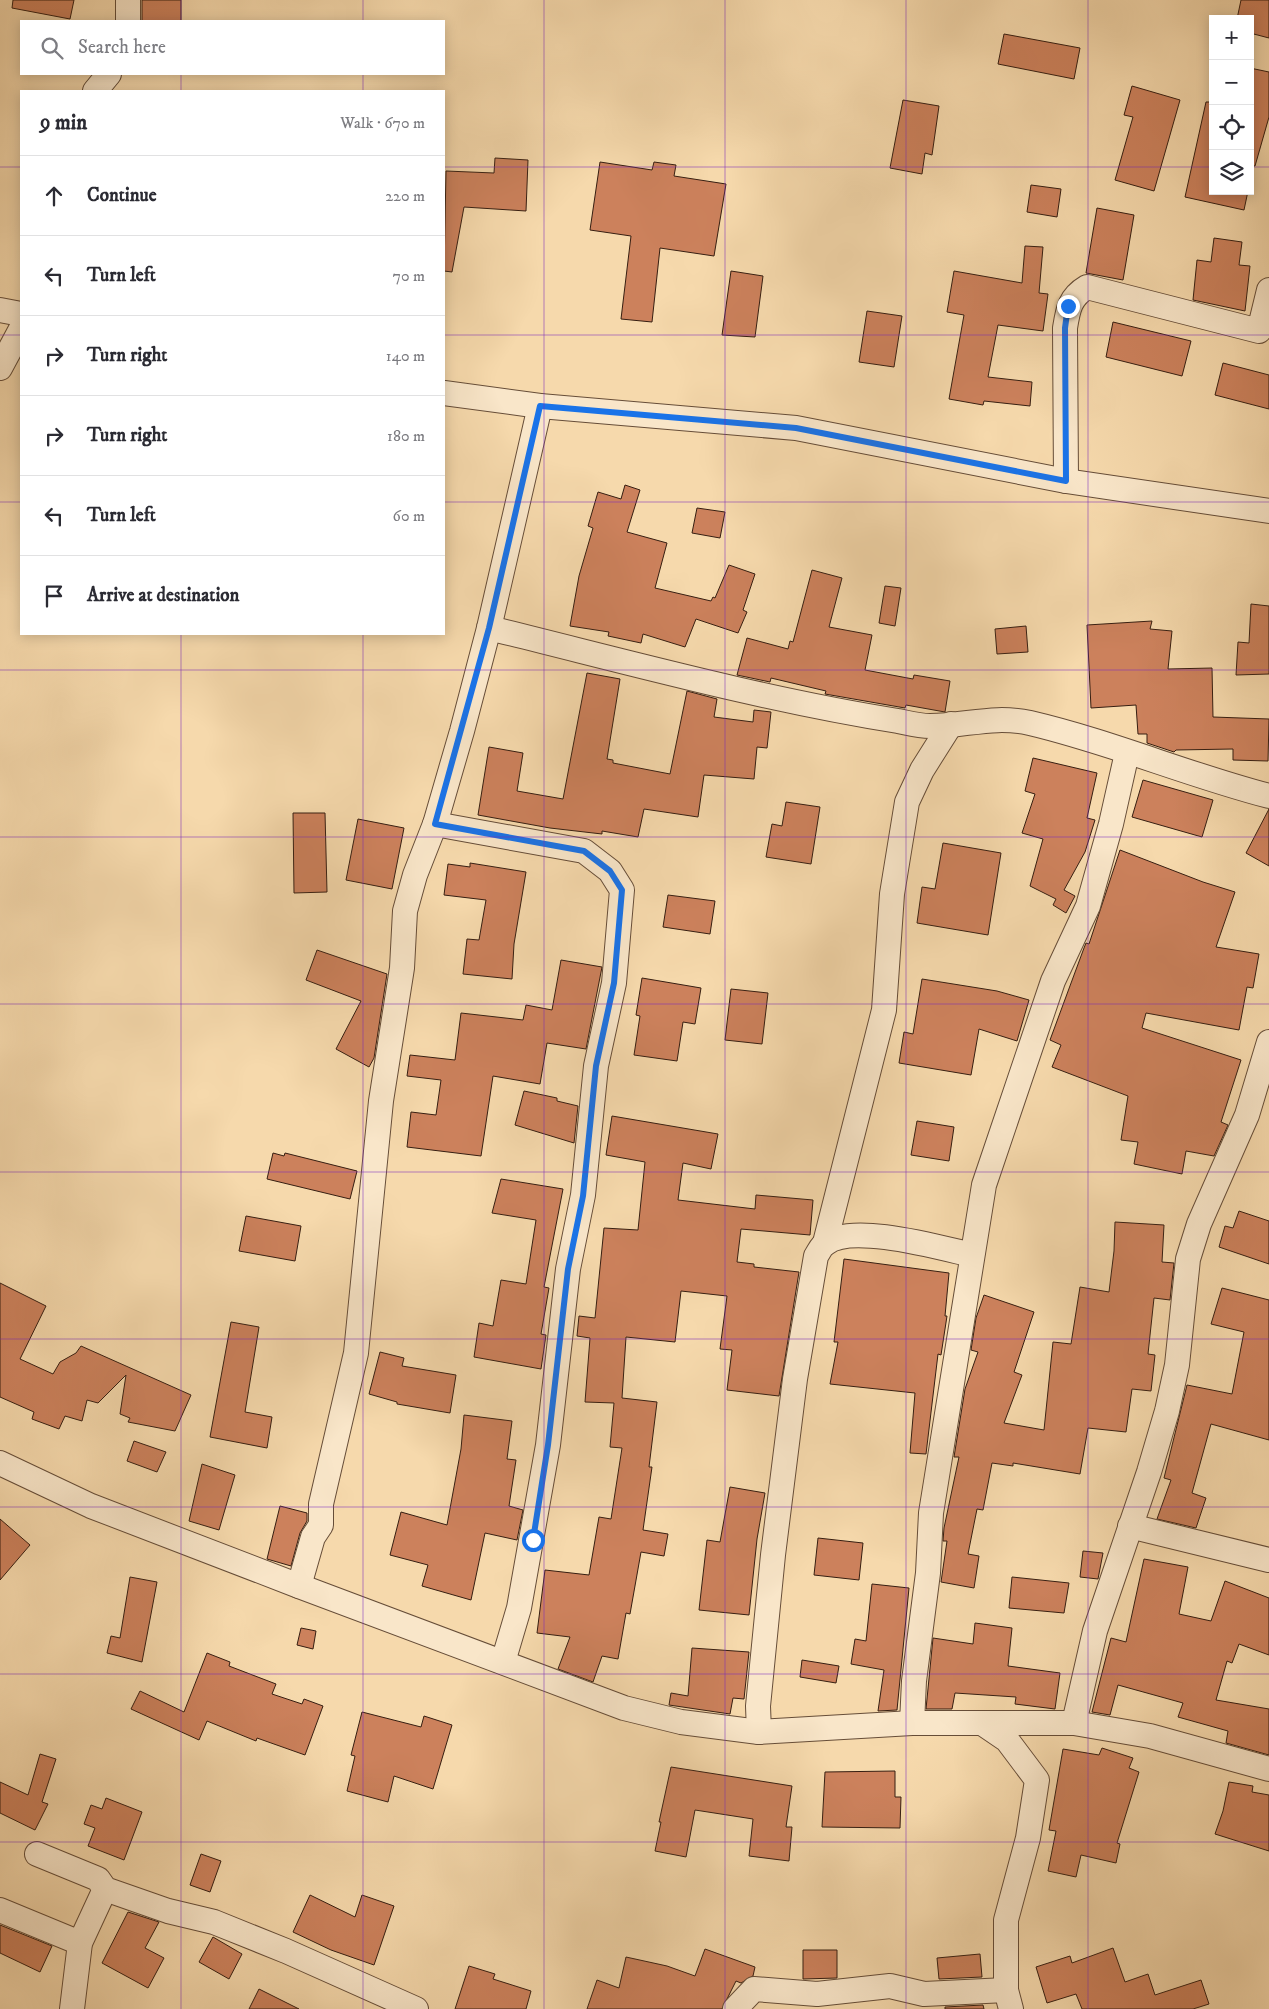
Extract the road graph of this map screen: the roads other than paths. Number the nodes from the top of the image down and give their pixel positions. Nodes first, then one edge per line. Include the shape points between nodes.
1 (128, 0) edge
2 (128, 20) edge
3 (108, 75) edge
4 (95, 90) edge
5 (1269, 290) edge
6 (0, 310) edge
7 (20, 314) edge
8 (20, 331) edge
9 (1264, 332) edge
10 (0, 368) edge
11 (445, 393) edge
12 (540, 406) junction
13 (1066, 481) junction
14 (1269, 511) edge
15 (489, 628) junction
16 (951, 724) junction
17 (1127, 753) junction
18 (1269, 796) edge
19 (435, 824) junction
20 (1269, 1043) edge
21 (825, 1243) junction
22 (972, 1254) junction
23 (0, 1462) edge
24 (1130, 1526) junction
25 (1269, 1560) edge
26 (300, 1586) junction
27 (503, 1662) junction
28 (912, 1722) junction
29 (982, 1723) junction
30 (1074, 1723) junction
31 (759, 1732) junction
32 (1269, 1768) edge
33 (37, 1854) dead end
34 (105, 1889) junction
35 (0, 1910) edge
36 (80, 1944) junction
37 (1009, 1999) edge
38 (918, 2001) edge
39 (72, 2009) edge
40 (416, 2009) edge
41 (735, 2009) edge

1 - 2 street
3 - 4 street
5 - 9 street
6 - 7 street
8 - 10 street
9 - 13 street via 1087,287 1076,294 1068,306 1065,328
11 - 12 street
12 - 13 street via 796,428
12 - 15 street
13 - 14 street
15 - 16 street via 795,702 922,725
15 - 19 street
16 - 17 street via 999,718 1029,723
16 - 21 street via 906,802 892,894 884,1010
17 - 18 street
17 - 22 street via 1088,906 1053,981 984,1184
19 - 26 street via 405,911 402,968 381,1100 356,1353 321,1504 321,1525 313,1537
19 - 27 street via 584,851 610,871 622,890 614,983 596,1066 583,1196 568,1269 548,1445 519,1608
20 - 24 street via 1247,1115 1199,1224 1188,1258 1175,1374 1149,1472
21 - 22 street via 844,1236 890,1237
21 - 31 street via 816,1256 812,1272 795,1379 773,1555 758,1706
22 - 28 street via 931,1513
23 - 26 street via 91,1506
24 - 25 street
24 - 30 street via 1095,1631
26 - 27 street
27 - 31 street via 624,1708 681,1722
28 - 29 street
28 - 31 street
29 - 30 street
29 - 37 street via 1007,1740 1038,1780 1028,1838 1006,1920
30 - 32 street via 1150,1736
33 - 34 street via 98,1879
34 - 36 street
34 - 40 street via 168,1911 214,1922
35 - 36 street
36 - 39 street
37 - 38 street
38 - 41 street via 890,1986 817,1994 754,1988

